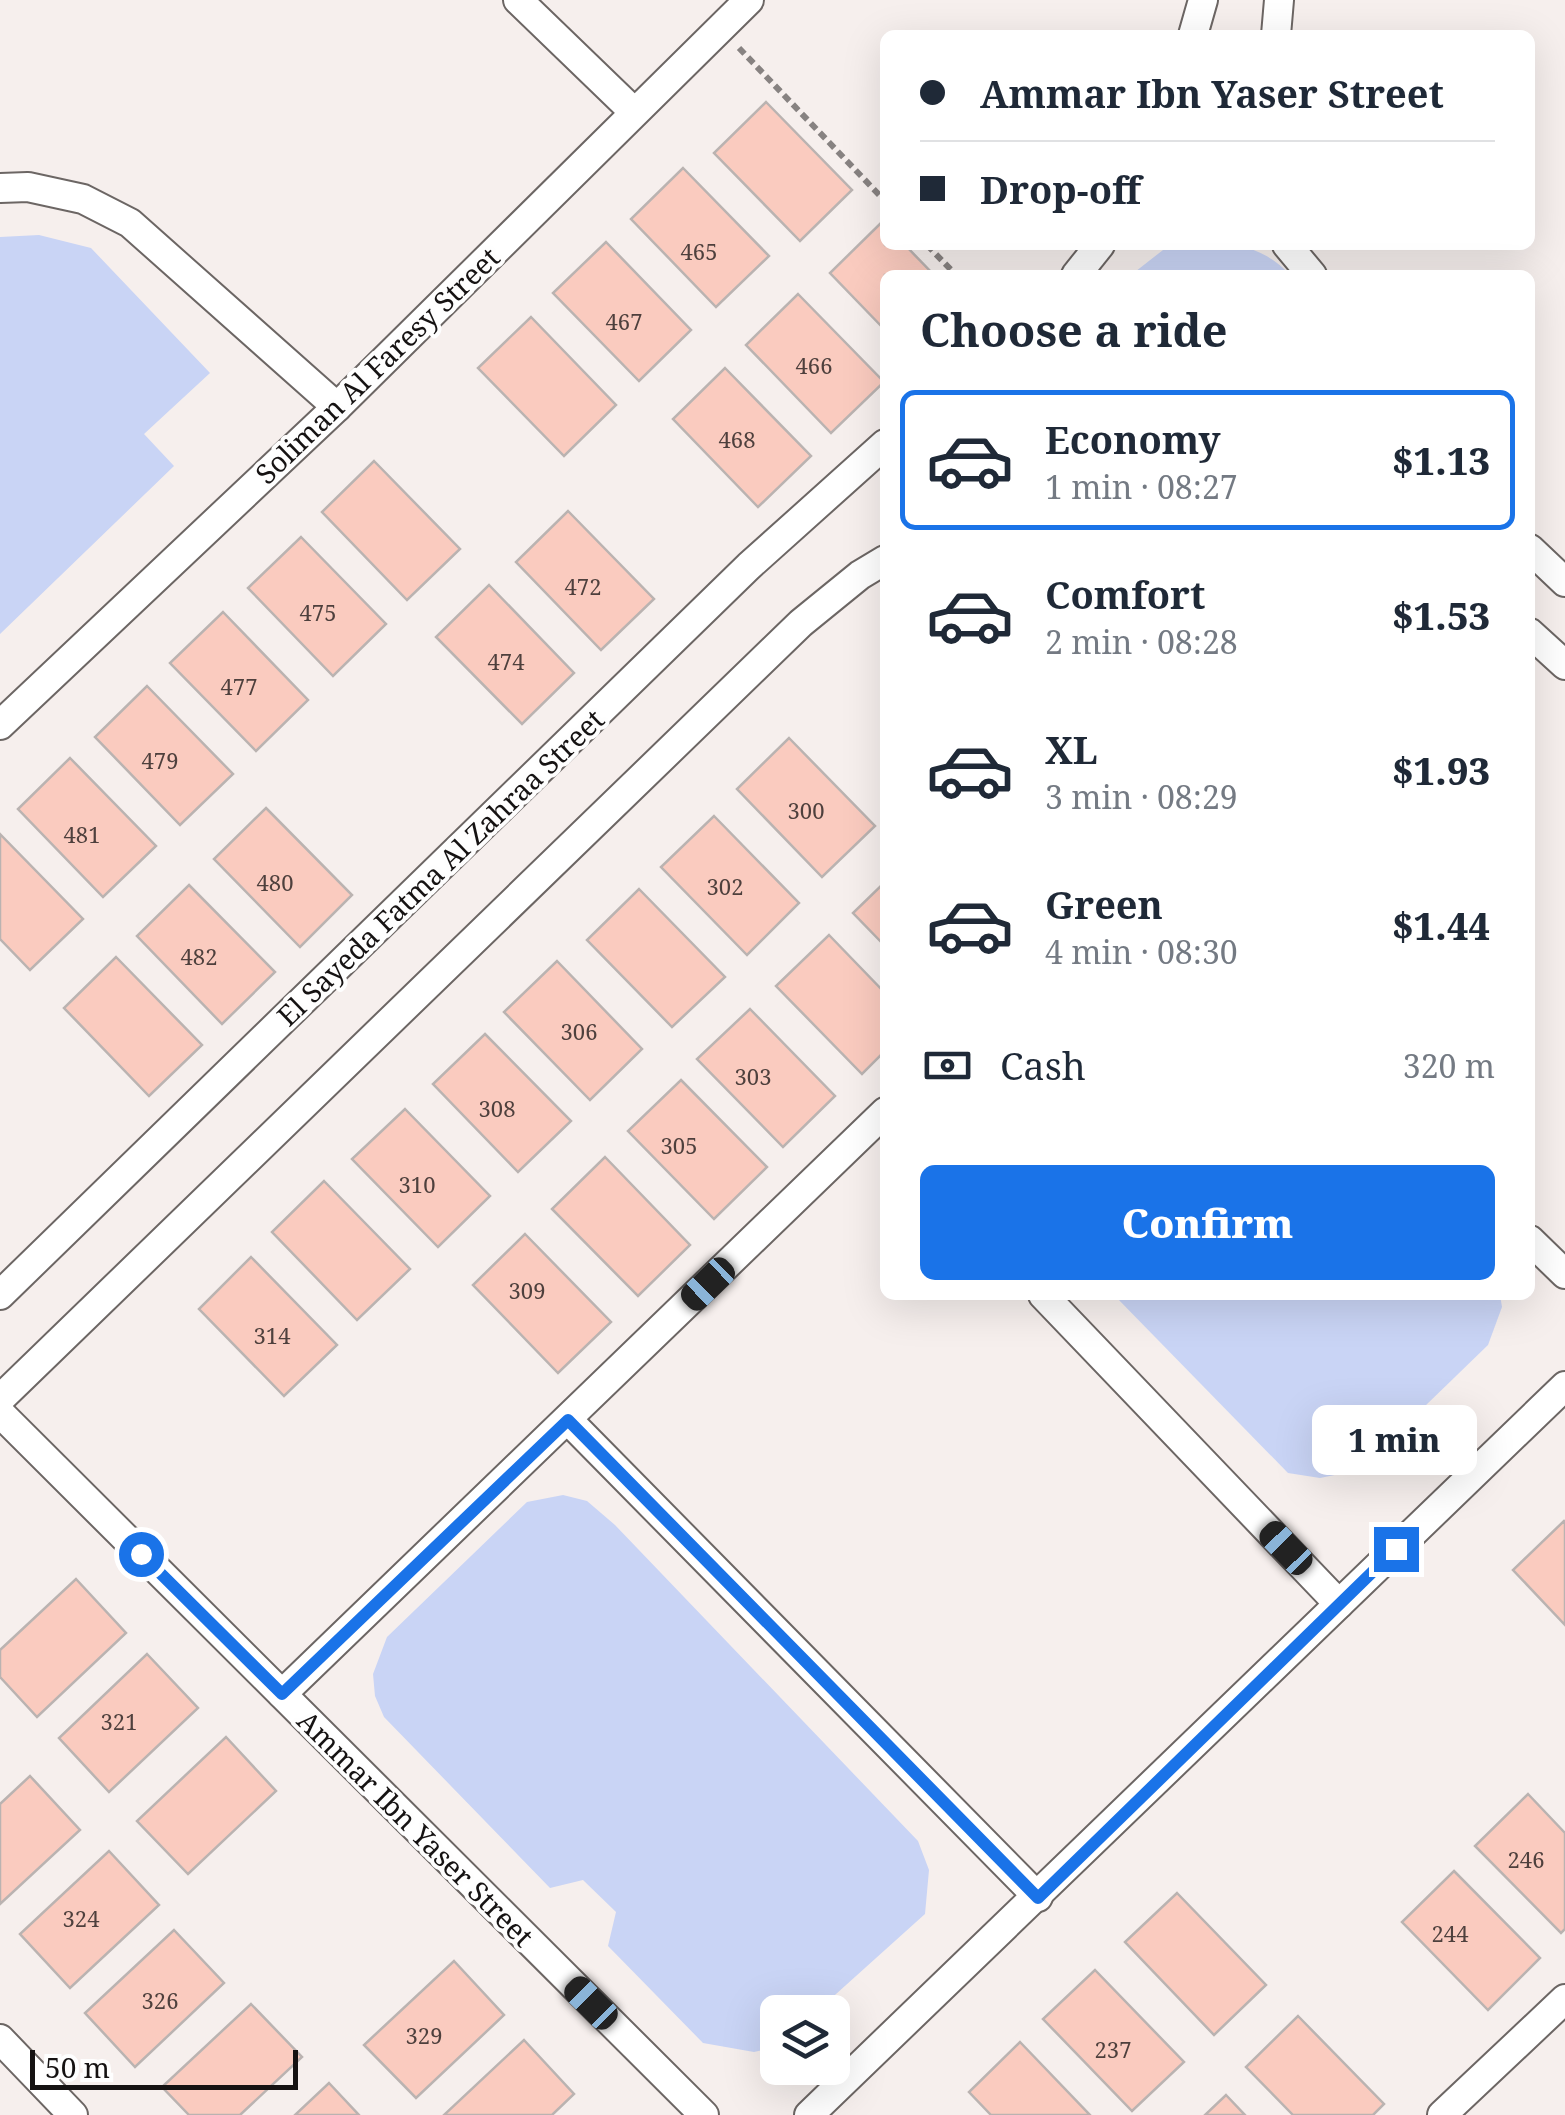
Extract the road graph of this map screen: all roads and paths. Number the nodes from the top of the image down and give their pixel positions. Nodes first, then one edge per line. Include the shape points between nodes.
1 (518, 0) edge
2 (749, 0) edge
3 (1202, 0) edge
4 (1278, 0) edge
5 (720, 29) junction
6 (1193, 30) edge
7 (1276, 30) edge
8 (634, 111) junction
9 (0, 188) edge
10 (880, 196) edge
11 (932, 250) edge
12 (1096, 250) edge
13 (951, 270) edge
14 (1080, 270) edge
15 (338, 408) junction
16 (880, 448) edge
17 (1535, 553) edge
18 (880, 563) edge
19 (1565, 582) edge
20 (1535, 638) edge
21 (1565, 665) edge
22 (0, 725) edge
23 (880, 1123) edge
24 (1535, 1245) edge
25 (1565, 1274) edge
26 (0, 1295) edge
27 (1048, 1300) edge
28 (1565, 1386) edge
29 (0, 1399) edge
30 (0, 1413) edge
31 (568, 1420) junction
32 (1340, 1604) junction
33 (282, 1694) junction
34 (1038, 1898) junction
35 (1565, 2000) edge
36 (0, 2040) edge
37 (73, 2115) edge
38 (704, 2115) edge
39 (809, 2115) edge
40 (1442, 2115) edge

1 - 8 street
2 - 5 street, Soliman Al Faresy Street
3 - 6 street
4 - 7 street
5 - 8 street, Soliman Al Faresy Street
5 - 10 path
8 - 15 street, Soliman Al Faresy Street
9 - 15 street via 82,199 130,224
11 - 13 path
12 - 14 street
15 - 22 street, Soliman Al Faresy Street
16 - 26 street, El Sayeda Fatma Al Zahraa Street via 749,566
17 - 19 street
18 - 29 street via 802,623
20 - 21 street
23 - 31 street
24 - 25 street
27 - 32 street
28 - 32 street
30 - 33 street, Ammar Ibn Yaser Street
31 - 33 street
31 - 34 street
32 - 34 street
33 - 38 street, Ammar Ibn Yaser Street
34 - 39 street
35 - 40 street
36 - 37 street

